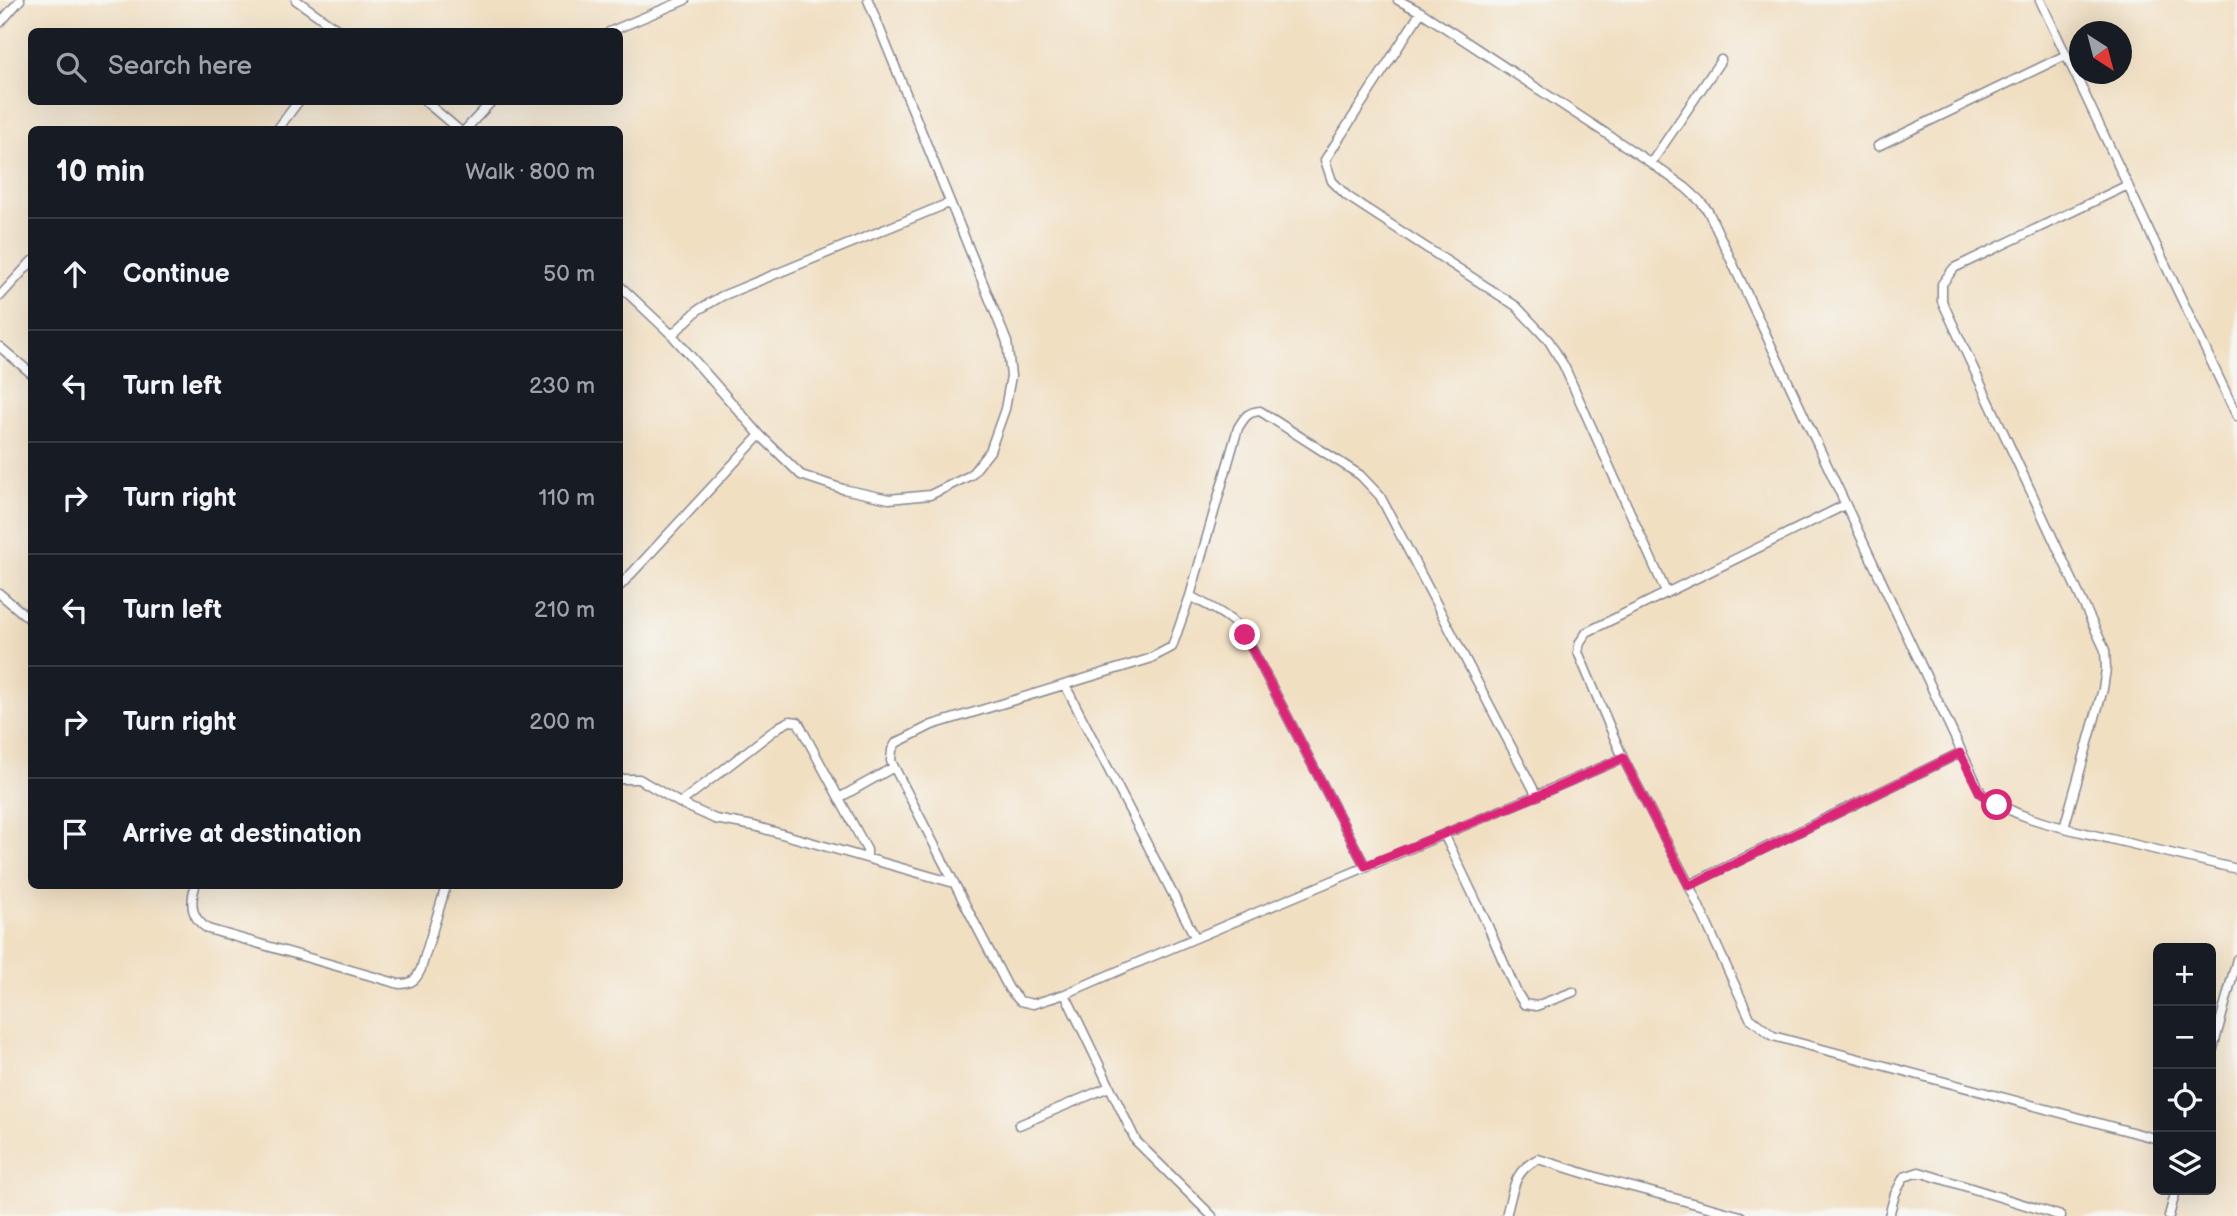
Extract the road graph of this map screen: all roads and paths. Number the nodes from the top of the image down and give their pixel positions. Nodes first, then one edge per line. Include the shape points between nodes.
1 (20, 0) edge
2 (296, 0) edge
3 (685, 0) edge
4 (868, 0) edge
5 (1398, 0) edge
6 (2040, 0) edge
7 (1421, 12) junction
8 (0, 23) edge
9 (335, 28) edge
10 (618, 28) edge
11 (2066, 55) junction
12 (1721, 60) dead end
13 (296, 105) edge
14 (430, 105) edge
15 (488, 105) edge
16 (280, 126) edge
17 (454, 126) edge
18 (469, 126) edge
19 (1878, 146) dead end
20 (1651, 163) junction
21 (2128, 185) junction
22 (949, 203) junction
23 (28, 265) edge
24 (623, 289) edge
25 (0, 296) edge
26 (672, 335) junction
27 (0, 347) edge
28 (28, 371) edge
29 (2237, 416) edge
30 (760, 435) junction
31 (1845, 505) junction
32 (623, 583) edge
33 (1666, 592) junction
34 (0, 594) edge
35 (1190, 596) junction
36 (28, 618) edge
37 (1065, 685) junction
38 (1960, 753) junction
39 (1623, 758) junction
40 (894, 767) junction
41 (623, 779) edge
42 (1537, 796) junction
43 (839, 798) junction
44 (680, 803) junction
45 (2064, 828) junction
46 (1444, 834) junction
47 (867, 858) junction
48 (1365, 866) junction
49 (2237, 869) edge
50 (954, 883) junction
51 (1689, 886) junction
52 (194, 889) edge
53 (445, 889) edge
54 (1195, 937) junction
55 (2237, 959) edge
56 (1573, 992) dead end
57 (1065, 994) junction
58 (2216, 1037) edge
59 (1109, 1087) junction
60 (1019, 1125) dead end
61 (2153, 1138) edge
62 (2175, 1195) edge
63 (1212, 1216) edge
64 (1506, 1216) edge
65 (1741, 1216) edge
66 (1889, 1216) edge
67 (2062, 1216) edge
68 (2169, 1216) edge

1 - 8 street
2 - 9 street
3 - 10 street
4 - 22 street
5 - 7 street
6 - 11 street
7 - 20 street
7 - 33 street via 1325,160 1332,181 1347,196 1516,306 1549,341
11 - 19 street
11 - 21 street
12 - 20 street
13 - 16 street
14 - 17 street
15 - 18 street
20 - 31 street via 1686,188 1707,211
21 - 29 street
21 - 45 street via 1954,268 1942,284 1942,302 2105,650 2103,689
22 - 26 street via 722,296 698,310
22 - 30 street via 1007,342 1011,376 990,451 971,475 930,495 889,499 801,475
23 - 25 street
24 - 26 street
26 - 30 street
27 - 28 street
30 - 32 street
31 - 33 street
31 - 38 street
33 - 39 street via 1587,632 1580,642 1578,652
34 - 36 street
35 - 37 street via 1172,647 1149,659
35 - 42 street via 1238,428 1244,417 1260,411 1360,475 1380,496
35 - 48 street via 1229,618 1245,635
37 - 40 street via 932,724 896,743
37 - 54 street
38 - 45 street via 1980,793 1997,805
38 - 51 street
39 - 42 street
39 - 51 street
40 - 43 street
40 - 50 street
41 - 44 street via 639,779
42 - 46 street
43 - 44 street via 804,731 798,722 790,721
43 - 47 street
44 - 47 street via 715,819
45 - 49 street
46 - 48 street
46 - 56 street via 1524,1004 1536,1006
47 - 50 street
48 - 54 street
50 - 57 street via 1009,989 1020,1001 1033,1004
51 - 61 street via 1751,1018 1773,1036
52 - 53 street via 190,902 194,915 208,929 399,984 410,984 421,969
54 - 57 street
55 - 58 street
57 - 59 street
59 - 60 street
59 - 63 street via 1136,1141
62 - 68 street
64 - 65 street via 1519,1174 1538,1159
66 - 67 street via 1904,1177 1919,1172

